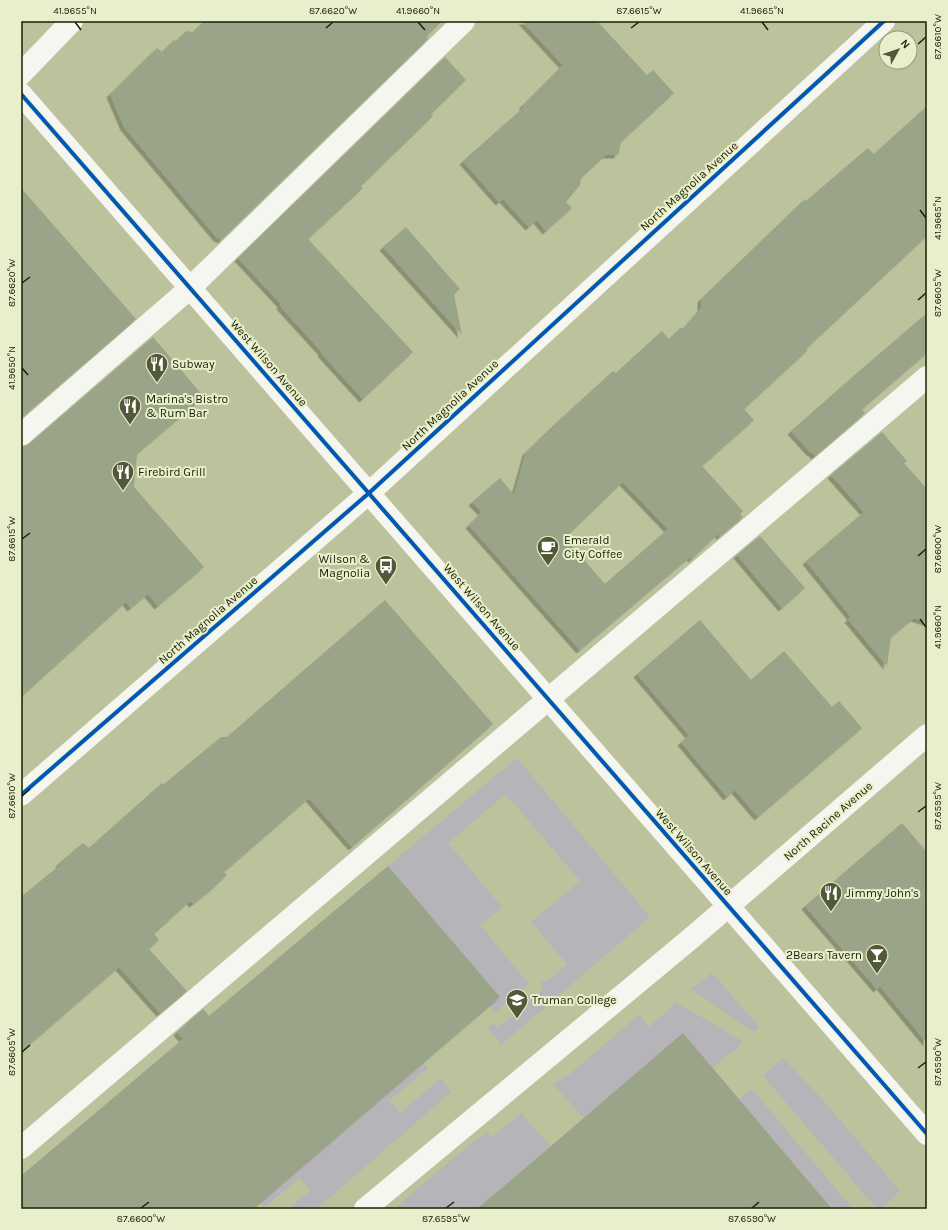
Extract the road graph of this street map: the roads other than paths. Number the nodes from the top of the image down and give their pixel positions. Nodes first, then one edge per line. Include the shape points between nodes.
1 (72, 21) edge
2 (464, 21) edge
3 (884, 21) edge
4 (21, 74) edge
5 (21, 94) edge
6 (190, 288) junction
7 (927, 377) edge
8 (21, 435) edge
9 (369, 493) junction
10 (548, 699) junction
11 (927, 735) edge
12 (21, 795) edge
13 (728, 906) junction
14 (927, 1134) edge
15 (21, 1148) edge
16 (365, 1209) edge

1 - 4 street
2 - 6 street
3 - 9 street, North Magnolia Avenue
5 - 6 street, West Wilson Avenue
6 - 8 street
6 - 9 street, West Wilson Avenue
7 - 10 street
9 - 10 street, West Wilson Avenue
9 - 12 street, North Magnolia Avenue
10 - 13 street, West Wilson Avenue
10 - 15 street
11 - 13 street, North Racine Avenue
13 - 14 street, West Wilson Avenue
13 - 16 street, North Racine Avenue

